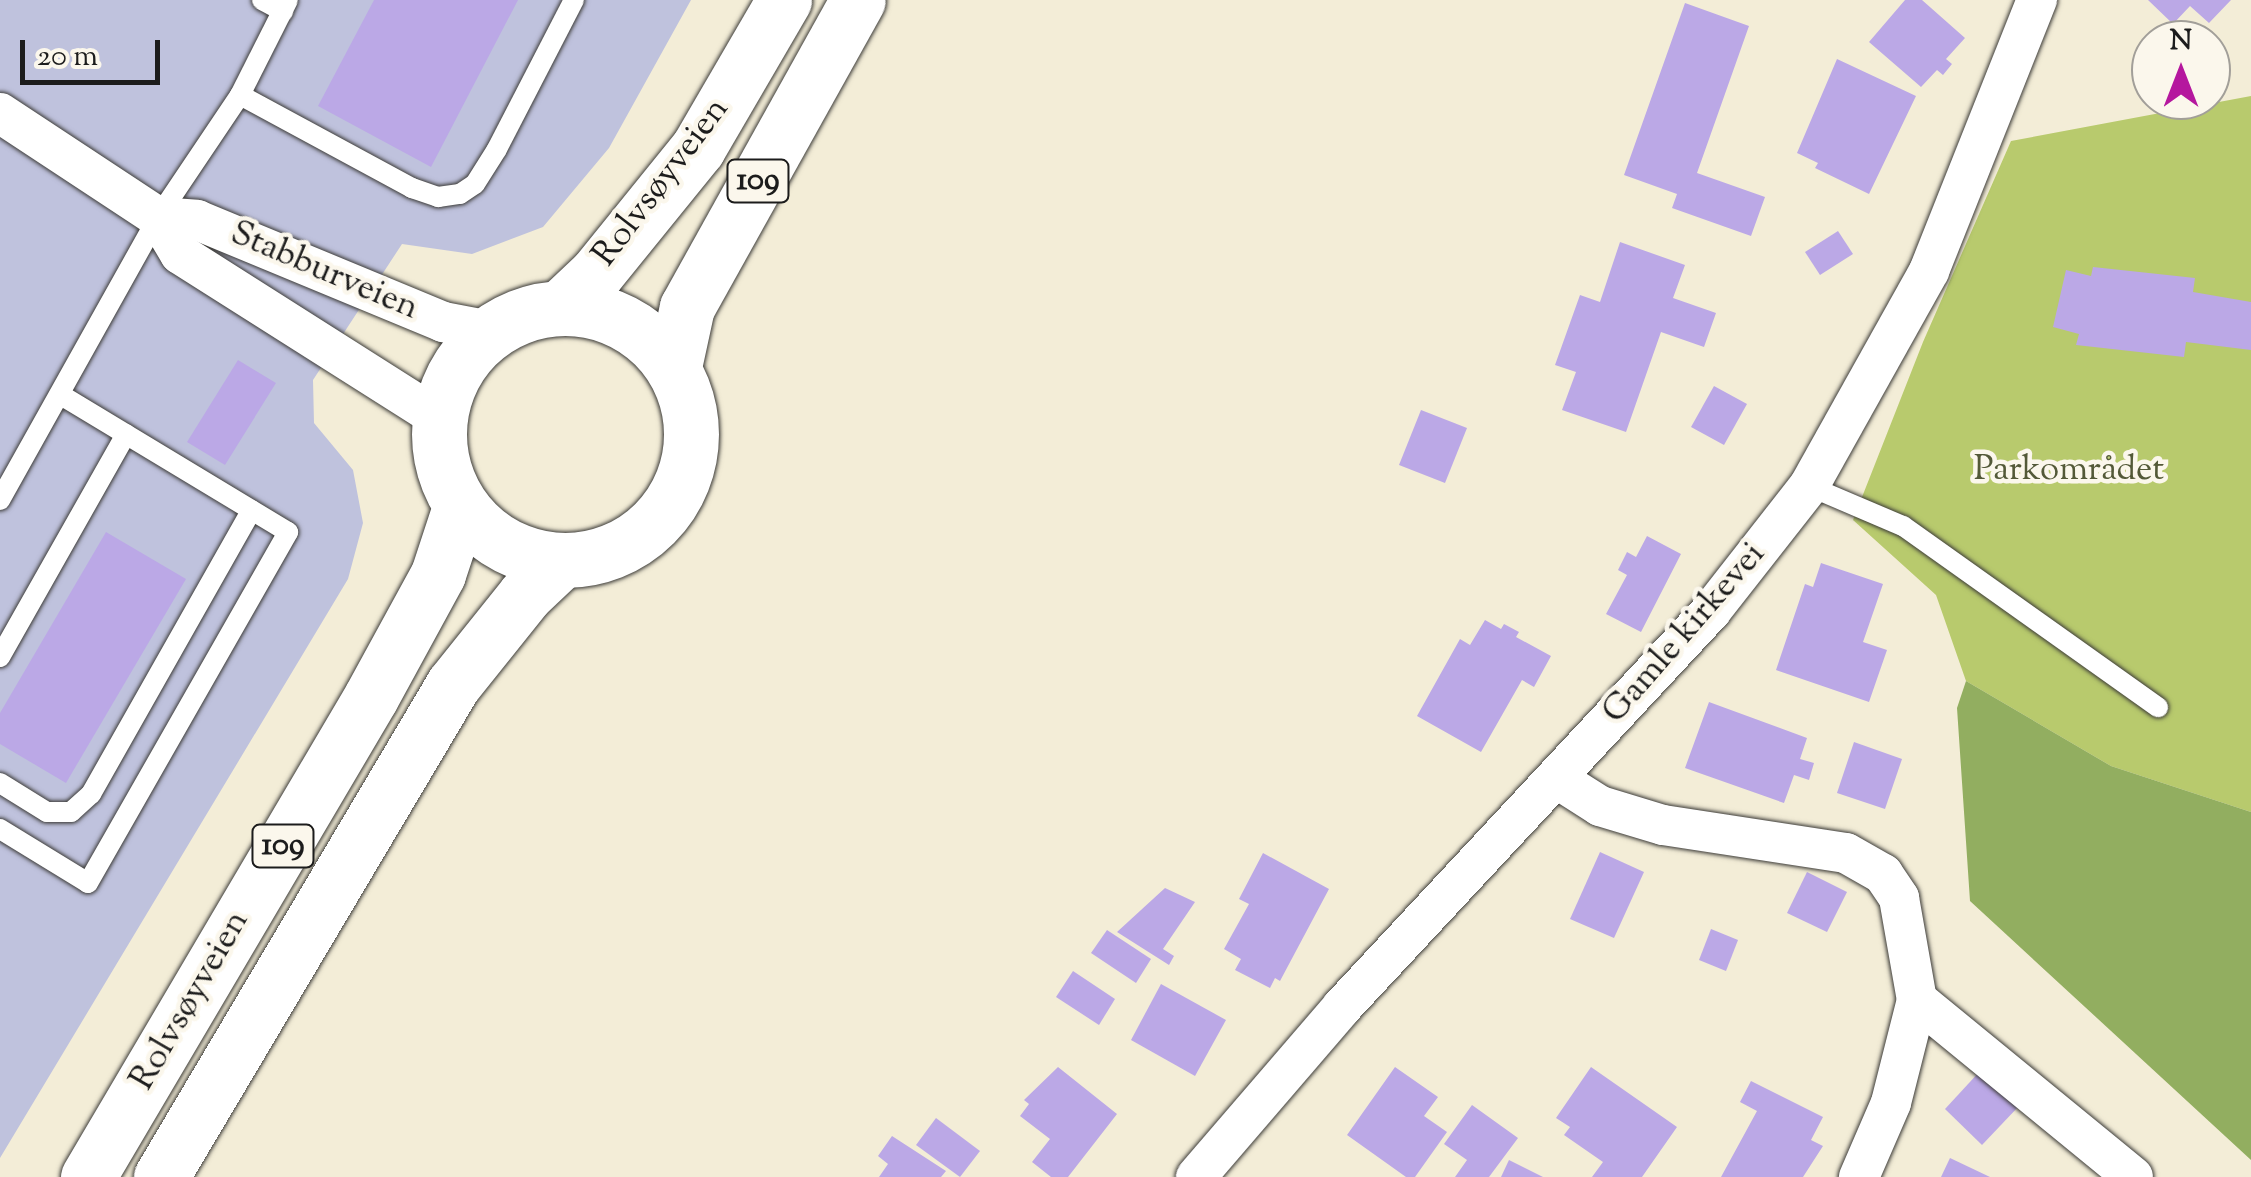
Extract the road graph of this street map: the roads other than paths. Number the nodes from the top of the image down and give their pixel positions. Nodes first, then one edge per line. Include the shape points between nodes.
1 (262, 0) edge
2 (574, 0) edge
3 (784, 0) edge
4 (858, 0) edge
5 (2037, 0) edge
6 (286, 6) edge
7 (240, 96) junction
8 (0, 113) edge
9 (158, 216) junction
10 (561, 307) junction
11 (490, 332) junction
12 (674, 367) junction
13 (62, 395) junction
14 (438, 418) junction
15 (126, 434) junction
16 (1809, 486) junction
17 (0, 500) edge
18 (460, 507) junction
19 (252, 510) junction
20 (560, 562) junction
21 (0, 656) edge
22 (2158, 707) dead end
23 (1556, 778) junction
24 (0, 783) edge
25 (0, 828) edge
26 (1917, 1000) junction
27 (88, 1177) edge
28 (161, 1177) edge
29 (1196, 1177) edge
30 (1859, 1177) edge
31 (2133, 1177) edge

1 - 6 lane
2 - 7 lane via 497,149 475,184 460,194 438,197 412,188
3 - 10 main road, Rolvsøyveien / 109 via 698,148
4 - 12 main road, Rolvsøyveien / 109 via 688,307
5 - 16 street, Gamle kirkevei via 1929,271
6 - 7 lane
7 - 9 lane
8 - 9 street, Stabburveien
9 - 11 street, Stabburveien via 197,220 443,322
9 - 13 lane
9 - 14 street, Stabburveien via 180,254
10 - 11 main road, 109 via 523,314
10 - 12 main road, 109 via 605,314 644,334
11 - 14 main road, 109 via 455,370
12 - 20 main road, 109 via 691,410 691,456 676,498 646,534 606,556
13 - 15 lane
13 - 17 lane
14 - 18 main road, 109 via 441,465
15 - 19 lane
15 - 21 lane
16 - 22 lane via 1903,526
16 - 23 street, Gamle kirkevei via 1711,611
18 - 20 main road, 109 via 504,546
18 - 27 main road, Rolvsøyveien / 109 via 438,574 371,697
19 - 24 lane via 91,794 72,812 47,812
19 - 25 lane via 288,532 88,883
20 - 28 main road, Rolvsøyveien / 109 via 452,685
23 - 26 street via 1600,806 1663,825 1846,853 1883,874 1899,898
23 - 29 street, Gamle kirkevei via 1342,1007
26 - 30 street via 1892,1103
26 - 31 street

